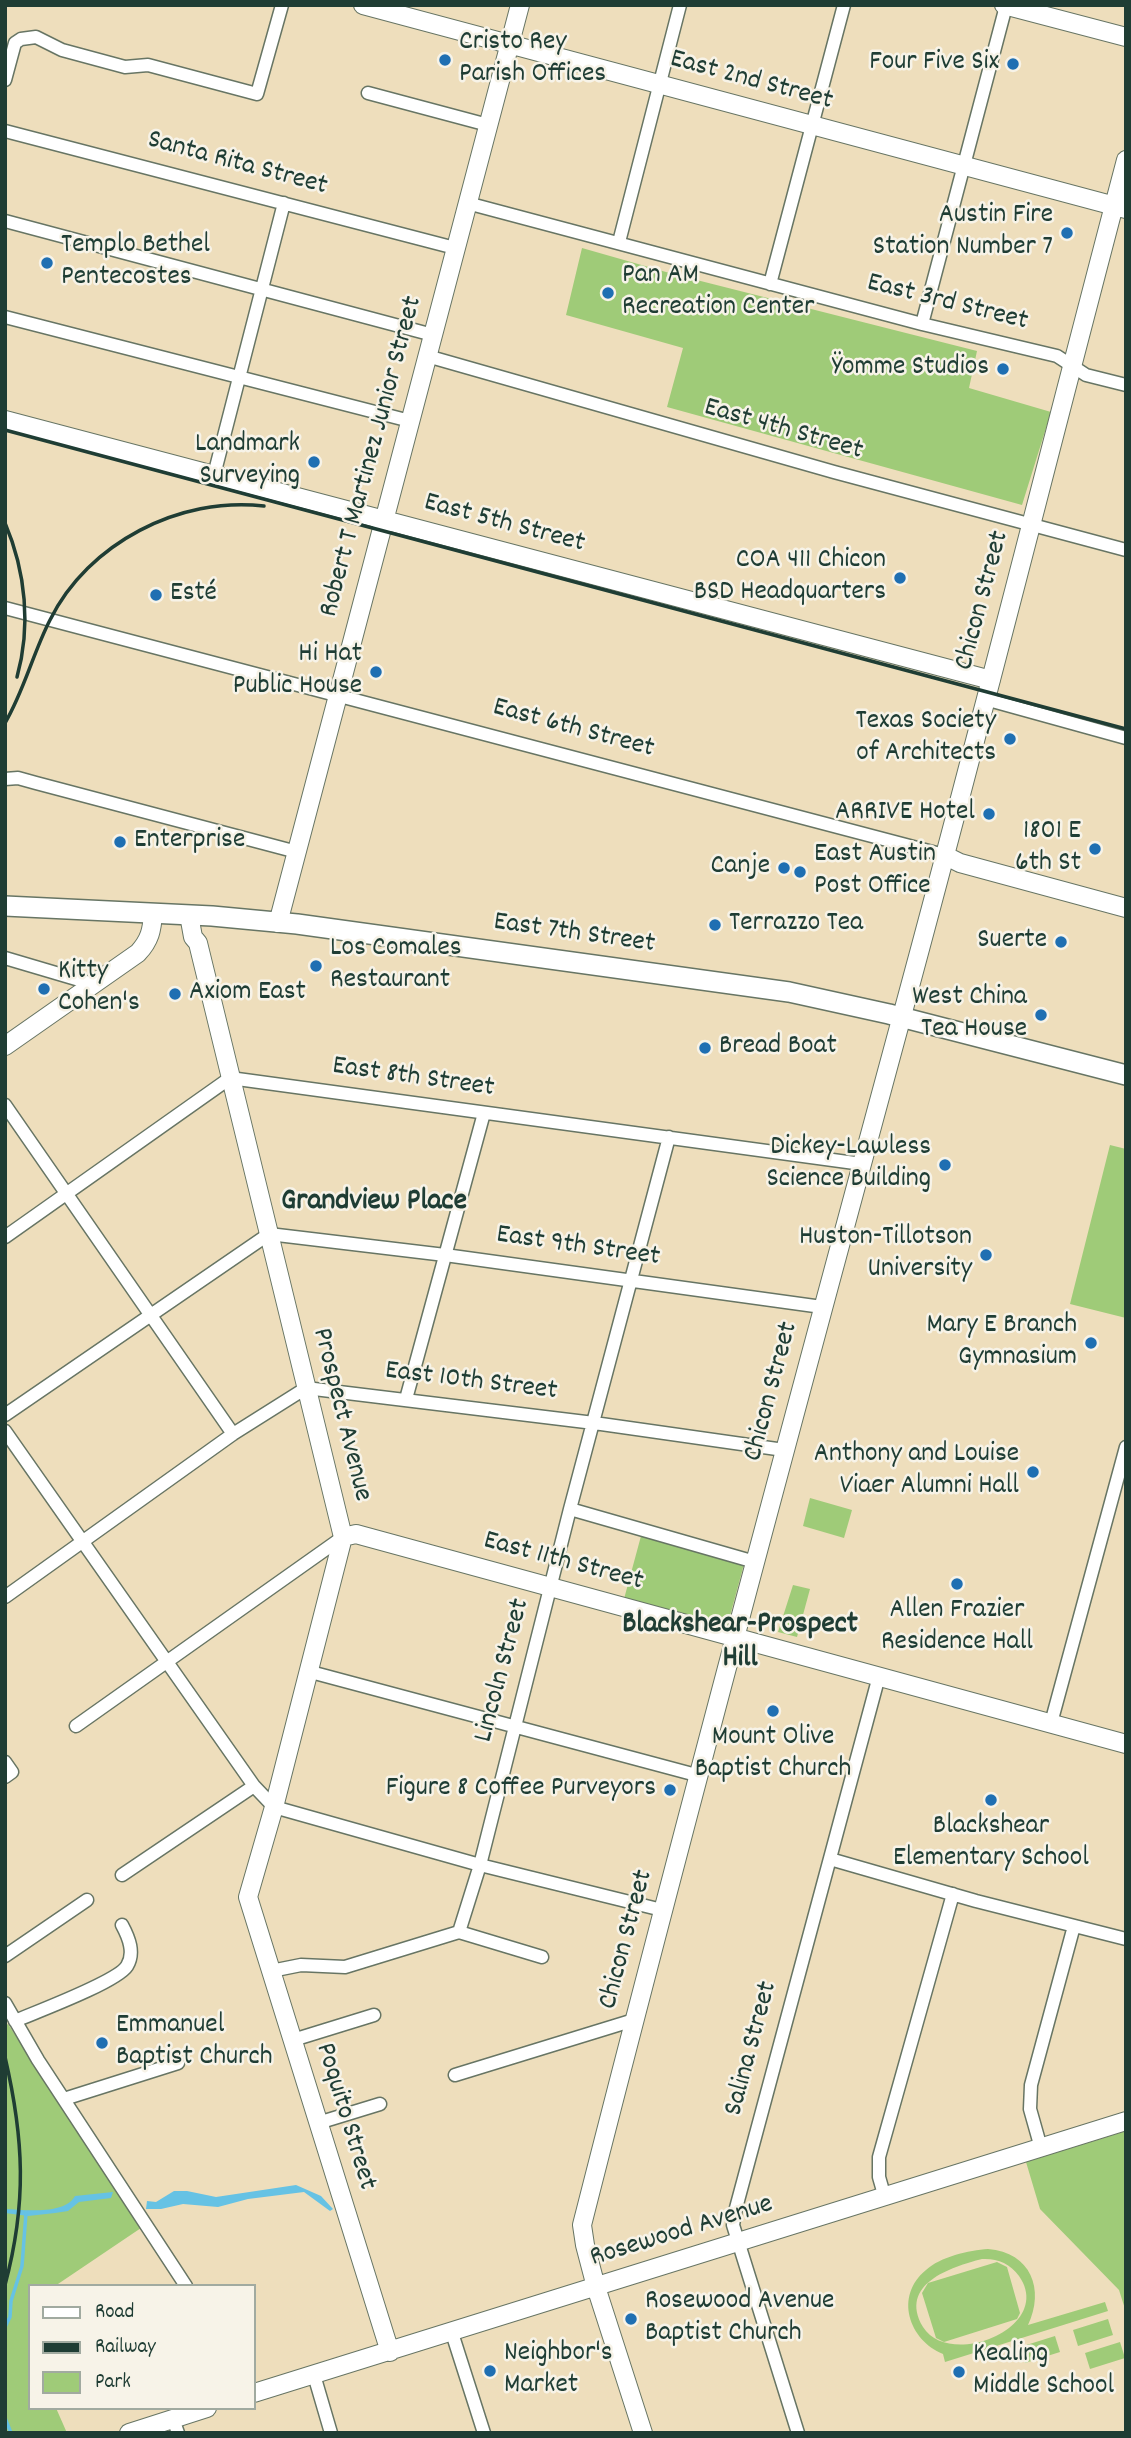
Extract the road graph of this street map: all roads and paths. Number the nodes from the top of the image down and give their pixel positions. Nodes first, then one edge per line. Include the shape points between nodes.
1 (282, 5) edge
2 (363, 5) edge
3 (520, 5) edge
4 (680, 5) edge
5 (844, 5) edge
6 (1005, 5) edge
7 (1126, 37) edge
8 (509, 44) junction
9 (5, 80) edge
10 (660, 86) junction
11 (368, 93) dead end
12 (488, 125) junction
13 (812, 125) junction
14 (5, 131) edge
15 (1126, 160) edge
16 (963, 166) junction
17 (284, 203) junction
18 (467, 203) junction
19 (1120, 208) edge
20 (5, 221) edge
21 (619, 242) junction
22 (456, 248) junction
23 (770, 284) junction
24 (263, 289) junction
25 (5, 317) edge
26 (922, 324) junction
27 (433, 335) junction
28 (427, 356) junction
29 (1072, 366) junction
30 (240, 376) junction
31 (1126, 385) edge
32 (5, 419) edge
33 (410, 421) junction
34 (214, 475) junction
35 (384, 521) junction
36 (1032, 525) junction
37 (1126, 550) edge
38 (5, 608) edge
39 (991, 680) junction
40 (336, 695) junction
41 (985, 699) junction
42 (1126, 737) edge
43 (5, 779) edge
44 (297, 852) junction
45 (944, 855) junction
46 (5, 906) edge
47 (1126, 908) edge
48 (153, 914) junction
49 (189, 915) junction
50 (212, 916) junction
51 (278, 923) junction
52 (198, 943) junction
53 (5, 958) edge
54 (93, 984) junction
55 (902, 1017) junction
56 (5, 1046) edge
57 (1126, 1075) edge
58 (230, 1078) junction
59 (5, 1105) edge
60 (484, 1113) junction
61 (669, 1137) junction
62 (862, 1164) junction
63 (67, 1193) junction
64 (270, 1234) junction
65 (5, 1237) edge
66 (445, 1255) junction
67 (632, 1279) junction
68 (822, 1307) junction
69 (151, 1315) junction
70 (306, 1388) junction
71 (406, 1399) junction
72 (5, 1416) edge
73 (594, 1423) junction
74 (5, 1431) edge
75 (233, 1434) junction
76 (1126, 1447) edge
77 (784, 1450) junction
78 (570, 1509) junction
79 (342, 1537) junction
80 (81, 1542) junction
81 (755, 1562) junction
82 (551, 1587) junction
83 (5, 1597) edge
84 (736, 1637) junction
85 (167, 1662) junction
86 (307, 1671) junction
87 (878, 1676) junction
88 (1051, 1723) junction
89 (76, 1726) dead end
90 (514, 1727) junction
91 (1126, 1744) edge
92 (700, 1776) junction
93 (254, 1786) junction
94 (274, 1807) junction
95 (830, 1859) junction
96 (480, 1865) junction
97 (122, 1875) dead end
98 (953, 1895) junction
99 (248, 1897) joint
100 (87, 1900) dead end
101 (662, 1910) junction
102 (122, 1925) dead end
103 (1074, 1926) junction
104 (459, 1932) junction
105 (1126, 1939) edge
106 (5, 1956) edge
107 (542, 1957) dead end
108 (271, 1971) junction
109 (5, 2003) edge
110 (374, 2015) dead end
111 (635, 2020) junction
112 (15, 2021) junction
113 (293, 2040) junction
114 (178, 2063) dead end
115 (455, 2075) dead end
116 (64, 2099) junction
117 (380, 2104) dead end
118 (1126, 2121) edge
119 (318, 2123) junction
120 (1041, 2148) junction
121 (884, 2198) junction
122 (739, 2243) junction
123 (185, 2284) edge
124 (596, 2287) junction
125 (452, 2333) junction
126 (390, 2352) junction
127 (314, 2375) junction
128 (256, 2392) edge
129 (203, 2410) edge
130 (175, 2426) edge
131 (129, 2433) edge
132 (331, 2433) edge
133 (484, 2433) edge
134 (643, 2433) edge
135 (798, 2433) edge

1 - 9 street via 257,94 148,65 125,67 62,50 36,37 15,43
2 - 8 street, East 2nd Street
3 - 8 street, Robert T Martinez Junior Street
4 - 10 street
5 - 13 street
6 - 7 street
6 - 16 street
8 - 10 street, East 2nd Street
8 - 12 street, Robert T Martinez Junior Street
10 - 13 street, East 2nd Street
10 - 21 street
11 - 12 street
12 - 18 street, Robert T Martinez Junior Street
13 - 16 street, East 2nd Street
13 - 23 street
14 - 17 street, Santa Rita Street
15 - 19 street, Chicon Street
16 - 19 street, East 2nd Street
16 - 26 street
17 - 22 street, Santa Rita Street
17 - 24 street
18 - 21 street, East 3rd Street
18 - 22 street, Robert T Martinez Junior Street
19 - 29 street, Chicon Street
20 - 24 street
21 - 23 street, East 3rd Street
22 - 27 street, Robert T Martinez Junior Street
23 - 26 street, East 3rd Street
24 - 27 street
24 - 30 street
25 - 30 street
26 - 29 street, East 3rd Street via 1057,356
27 - 28 street, Robert T Martinez Junior Street
28 - 33 street, Robert T Martinez Junior Street
28 - 36 street, East 4th Street
29 - 31 street, East 3rd Street via 1086,375
29 - 36 street, Chicon Street
30 - 33 street
30 - 34 street
32 - 34 street, East 5th Street
33 - 35 street, Robert T Martinez Junior Street
34 - 35 street, East 5th Street
35 - 39 street, East 5th Street
35 - 40 street, Robert T Martinez Junior Street
36 - 37 street, East 4th Street
36 - 39 street, Chicon Street
38 - 40 street, East 6th Street
39 - 41 street, Chicon Street
40 - 44 street, Robert T Martinez Junior Street
40 - 45 street, East 6th Street
41 - 42 street
41 - 45 street, Chicon Street
43 - 44 street via 18,778
44 - 51 street, Robert T Martinez Junior Street
45 - 47 street, East 6th Street
45 - 55 street, Chicon Street
46 - 48 main road, East 7th Street
48 - 49 main road, East 7th Street
48 - 54 street via 146,944
49 - 50 main road, East 7th Street
49 - 52 street, Prospect Avenue
50 - 51 main road, East 7th Street
50 - 52 street
51 - 55 main road, East 7th Street via 789,992
52 - 58 street, Prospect Avenue
53 - 54 street
54 - 56 street
55 - 57 main road, East 7th Street
55 - 62 street, Chicon Street
58 - 60 street, East 8th Street
58 - 63 street
58 - 64 street, Prospect Avenue
59 - 63 street
60 - 61 street, East 8th Street
60 - 66 street
61 - 62 street, East 8th Street
61 - 67 street, Lincoln Street
62 - 68 street, Chicon Street
63 - 65 street
63 - 69 street
64 - 66 street, East 9th Street
64 - 69 street
64 - 70 street, Prospect Avenue
66 - 67 street, East 9th Street
66 - 71 street
67 - 68 street, East 9th Street
67 - 73 street, Lincoln Street
68 - 77 street, Chicon Street
69 - 72 street
69 - 75 street
70 - 71 street, East 10th Street
70 - 75 street
70 - 79 street, Prospect Avenue
71 - 73 street, East 10th Street
73 - 77 street, East 10th Street
73 - 78 street, Lincoln Street
74 - 80 street
75 - 80 street
76 - 88 street
77 - 81 street, Chicon Street
78 - 81 street
78 - 82 street, Lincoln Street
79 - 82 street, East 11th Street via 356,1534
79 - 85 street
79 - 86 street, Prospect Avenue
80 - 83 street
80 - 85 street
81 - 84 street, Chicon Street
82 - 84 street, East 11th Street
82 - 90 street, Lincoln Street
84 - 87 street, East 11th Street
84 - 92 street, Chicon Street
85 - 89 street
85 - 93 street
86 - 90 street
86 - 94 street, Prospect Avenue
87 - 88 street, East 11th Street
87 - 95 street, Salina Street
88 - 91 street, East 11th Street
90 - 92 street
90 - 96 street, Lincoln Street
92 - 101 street, Chicon Street
93 - 94 street
93 - 97 street
94 - 96 street
94 - 99 street, Prospect Avenue
95 - 98 street
95 - 122 street, Salina Street via 736,2208 733,2225
96 - 101 street
96 - 104 street, Lincoln Street
98 - 103 street
98 - 121 street via 879,2157
99 - 108 street, Poquito Street
100 - 106 street
101 - 111 street, Chicon Street
102 - 112 street via 131,1946 130,1958 119,1975
103 - 105 street
103 - 120 street via 1031,2085 1030,2109
104 - 107 street
104 - 108 street via 345,1967 301,1965
108 - 113 street, Poquito Street
109 - 112 street
110 - 113 street
111 - 115 street
111 - 124 street, Chicon Street via 582,2225
112 - 116 street
113 - 119 street, Poquito Street
114 - 116 street
116 - 123 street
117 - 119 street
118 - 120 street, Rosewood Avenue
119 - 126 street, Poquito Street
120 - 121 street, Rosewood Avenue
121 - 122 street, Rosewood Avenue
122 - 124 street, Rosewood Avenue
122 - 135 street, Salina Street
124 - 125 street, Rosewood Avenue
124 - 134 street, Chicon Street
125 - 126 street, Rosewood Avenue
125 - 133 street
126 - 127 street, Rosewood Avenue
127 - 128 street, Rosewood Avenue
127 - 132 street
129 - 130 street
130 - 131 street

